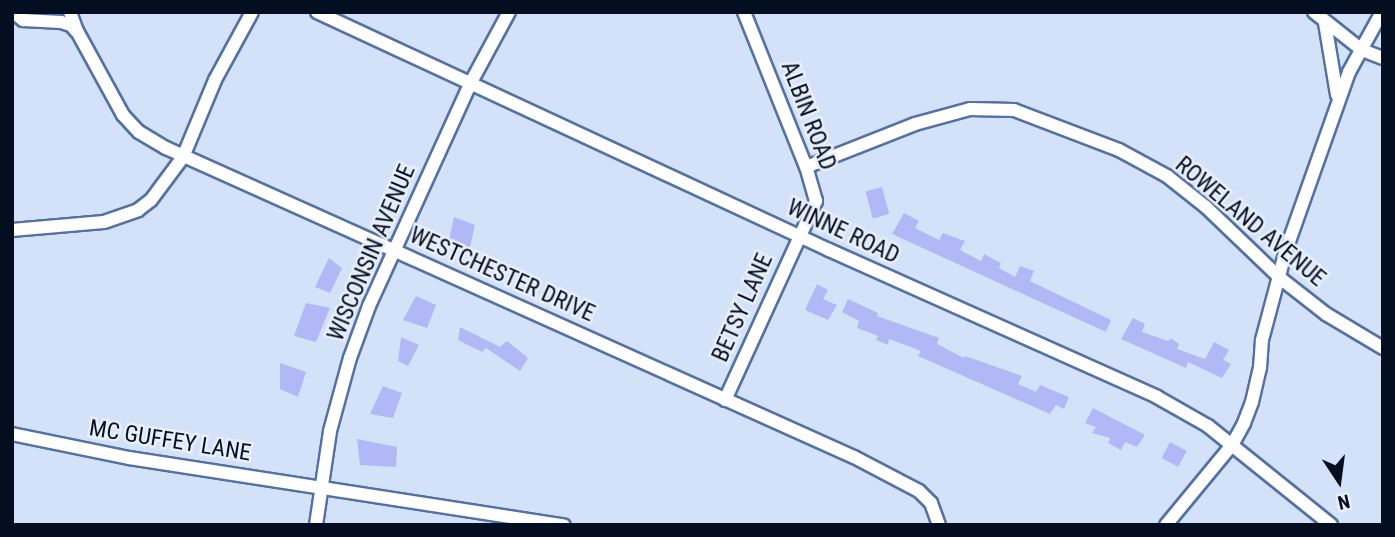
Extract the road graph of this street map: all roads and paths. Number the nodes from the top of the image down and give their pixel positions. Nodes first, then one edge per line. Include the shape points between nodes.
1 (13, 12) edge
2 (70, 12) edge
3 (252, 12) edge
4 (317, 12) edge
5 (509, 12) edge
6 (744, 12) edge
7 (1314, 12) edge
8 (1382, 12) edge
9 (1325, 23) junction
10 (77, 31) junction
11 (1363, 50) junction
12 (1383, 58) edge
13 (470, 84) junction
14 (1338, 99) junction
15 (183, 157) junction
16 (806, 167) junction
17 (12, 230) edge
18 (800, 234) junction
19 (395, 249) junction
20 (1280, 278) junction
21 (1383, 348) edge
22 (725, 400) junction
23 (12, 434) edge
24 (1231, 445) junction
25 (322, 486) junction
26 (1316, 519) edge
27 (316, 525) edge
28 (564, 525) edge
29 (939, 525) edge
30 (1166, 525) edge
31 (1331, 525) edge

1 - 10 street via 23,20 61,22
2 - 10 street, WESTCHESTER DRIVE
3 - 15 street via 215,80
4 - 13 street, WINNE ROAD
5 - 13 street, WISCONSIN AVENUE
6 - 16 street, ALBIN ROAD
7 - 9 street
8 - 11 street
9 - 11 street
9 - 14 street
10 - 15 street, WESTCHESTER DRIVE via 123,115 139,132
11 - 12 street
11 - 14 street
13 - 18 street, WINNE ROAD
13 - 19 street, WISCONSIN AVENUE
14 - 20 street
15 - 17 street via 163,187 138,210 104,222
15 - 19 street, WESTCHESTER DRIVE
16 - 18 street, ALBIN ROAD via 816,201
16 - 20 street, ROWELAND AVENUE via 915,124 970,109 1014,110 1119,150 1167,176
18 - 22 street, BETSY LANE
18 - 24 street, WINNE ROAD via 1157,397
19 - 22 street, WESTCHESTER DRIVE
19 - 25 street, WISCONSIN AVENUE via 350,358 330,431
20 - 21 street, ROWELAND AVENUE via 1326,314
20 - 24 street via 1262,340 1252,402
22 - 29 street, WESTCHESTER DRIVE via 906,482 931,503
23 - 25 street, MC GUFFEY LANE via 129,458
24 - 26 street, WINNE ROAD
24 - 30 street
25 - 27 street, WISCONSIN AVENUE
25 - 28 street
26 - 31 street, WINNE ROAD

